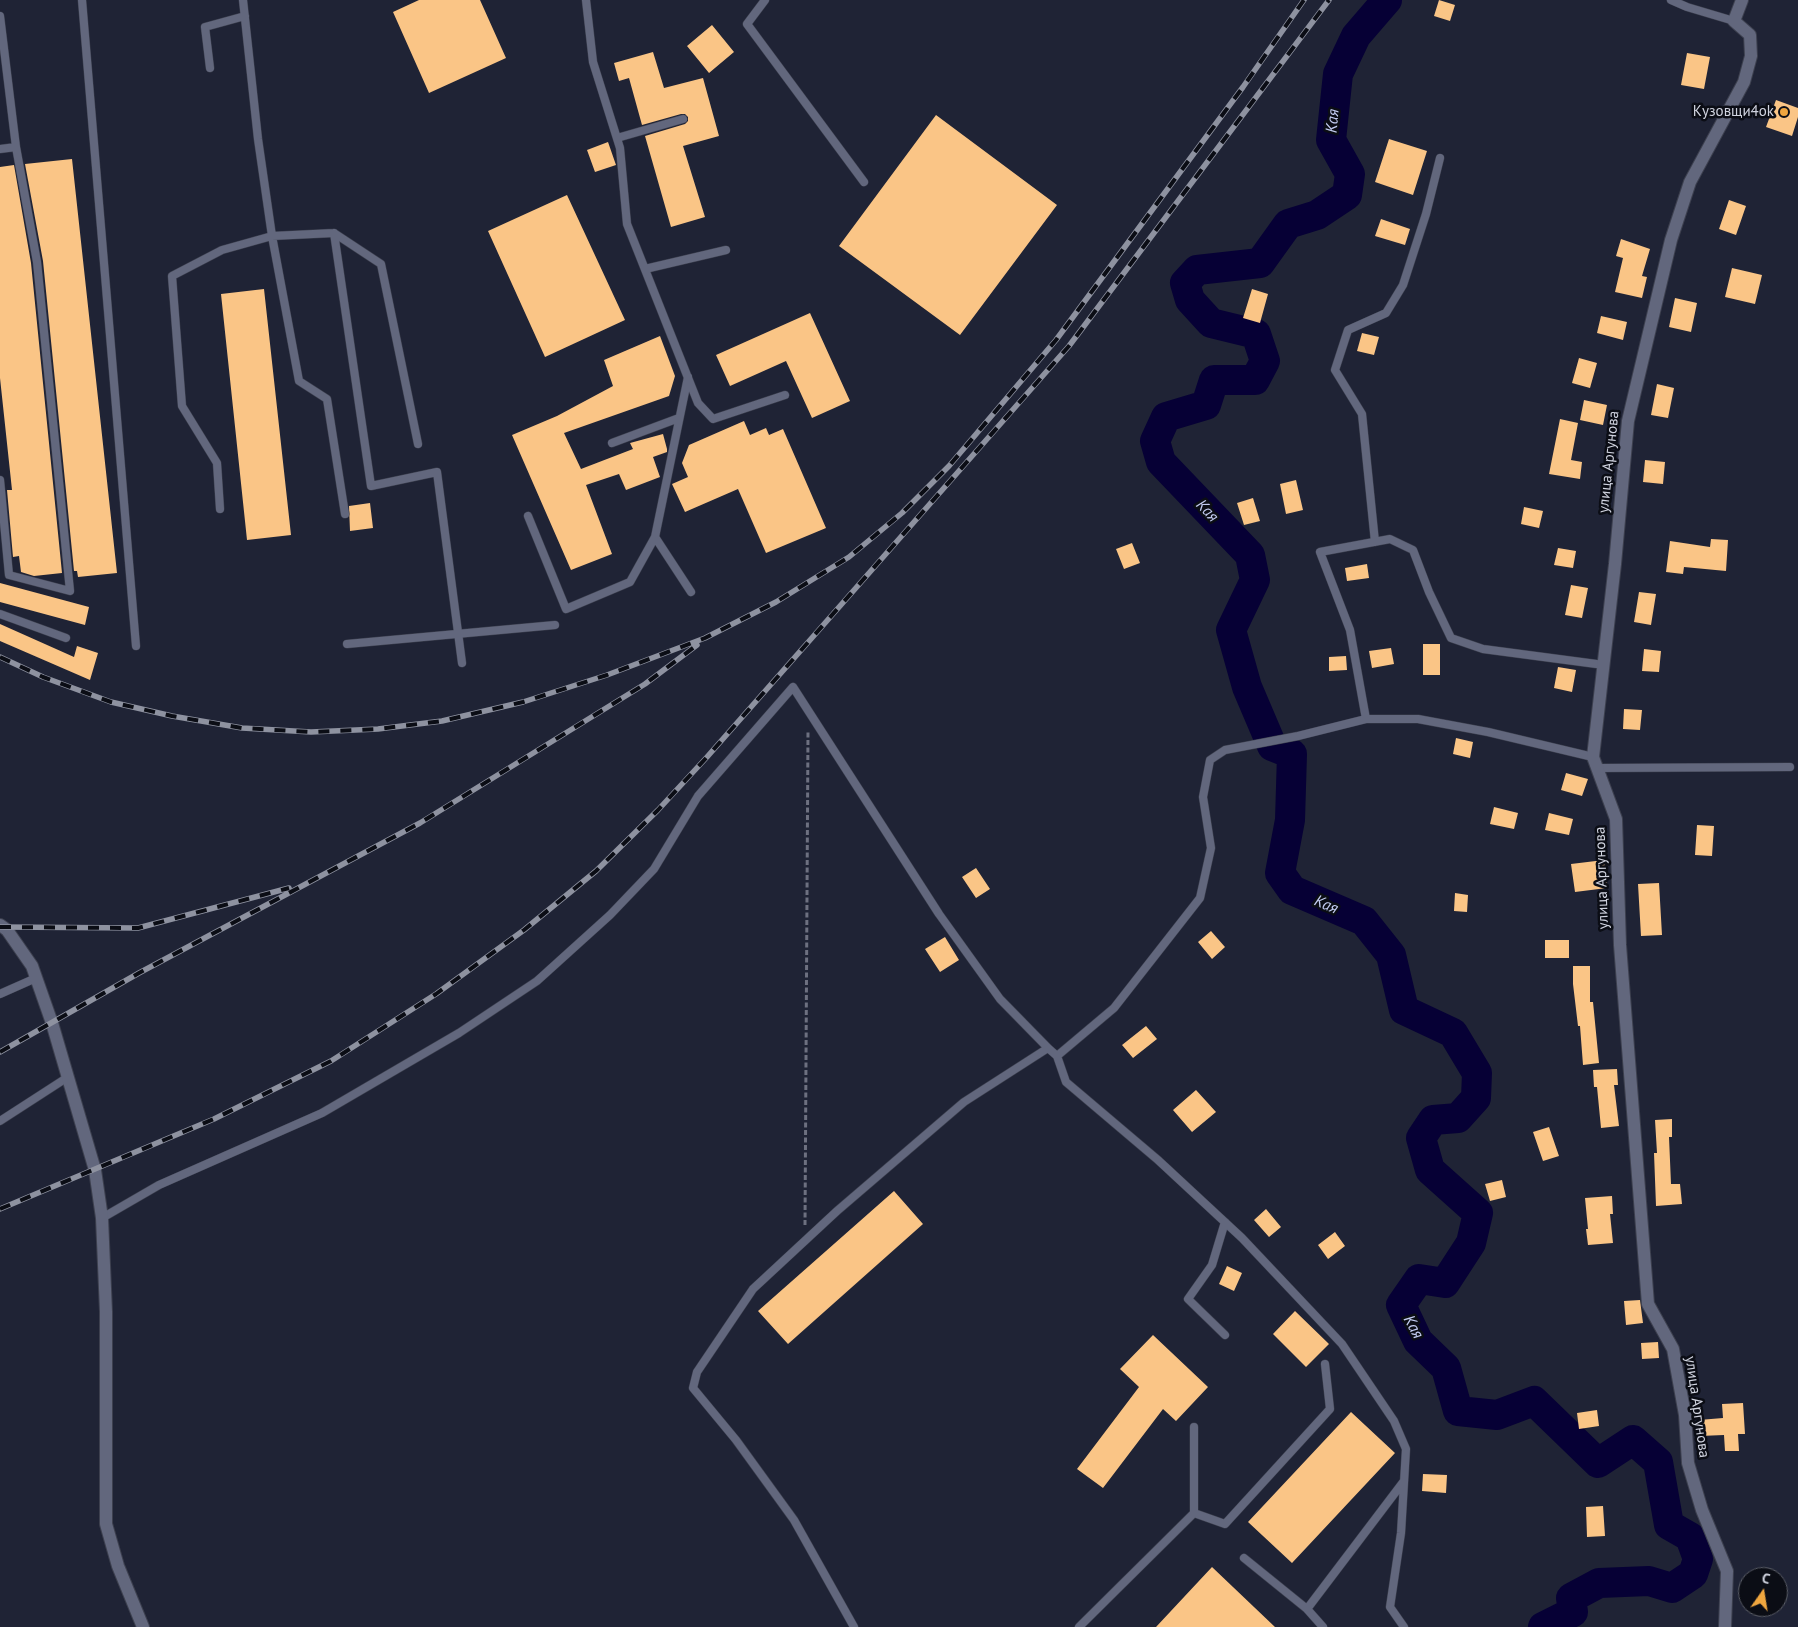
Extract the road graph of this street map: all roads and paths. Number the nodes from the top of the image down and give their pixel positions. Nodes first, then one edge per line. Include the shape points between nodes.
1 (82, 0) edge
2 (244, 0) edge
3 (586, 0) edge
4 (765, 0) edge
5 (1671, 0) edge
6 (1742, 0) edge
7 (0, 16) edge
8 (245, 16) junction
9 (1734, 21) junction
10 (1, 39) edge
11 (210, 68) dead end
12 (683, 120) dead end
13 (617, 138) junction
14 (16, 147) junction
15 (0, 149) edge
16 (1440, 158) dead end
17 (864, 182) dead end
18 (334, 233) junction
19 (272, 236) junction
20 (726, 250) dead end
21 (645, 269) junction
22 (688, 376) junction
23 (785, 395) dead end
24 (679, 418) junction
25 (612, 442) dead end
26 (418, 444) dead end
27 (0, 480) edge
28 (220, 509) dead end
29 (345, 514) dead end
30 (528, 516) dead end
31 (655, 537) junction
32 (1375, 542) junction
33 (0, 573) edge
34 (10, 575) junction
35 (691, 592) dead end
36 (0, 614) edge
37 (555, 625) dead end
38 (458, 634) junction
39 (66, 638) dead end
40 (347, 644) dead end
41 (136, 646) dead end
42 (462, 663) dead end
43 (1604, 665) junction
44 (808, 712) junction
45 (1366, 719) junction
46 (1595, 762) junction
47 (1790, 767) dead end
48 (0, 924) edge
49 (36, 978) junction
50 (0, 994) edge
51 (1048, 1048) junction
52 (1057, 1056) junction
53 (68, 1077) junction
54 (0, 1121) edge
55 (102, 1218) junction
56 (1225, 1222) junction
57 (805, 1240) junction
58 (1225, 1335) dead end
59 (1325, 1364) dead end
60 (1194, 1427) dead end
61 (1404, 1482) junction
62 (1194, 1513) junction
63 (1244, 1558) dead end
64 (1307, 1609) junction
65 (143, 1627) edge
66 (854, 1627) edge
67 (1079, 1627) edge
68 (1323, 1627) edge
69 (1404, 1627) edge
70 (1725, 1627) edge

1 - 41 lane
2 - 8 lane
3 - 13 lane via 593,62
4 - 17 lane via 748,24
5 - 9 lane
6 - 9 street
7 - 10 lane
8 - 11 lane via 205,27
8 - 19 lane
9 - 43 street, улица Аргунова via 1750,35 1752,56 1744,82 1690,182 1670,240 1628,421
10 - 14 lane
12 - 13 lane
13 - 21 lane via 627,224
14 - 15 lane
14 - 34 lane via 37,262 70,591
16 - 32 lane via 1404,285 1386,313 1348,330 1335,370 1362,414
18 - 19 lane
18 - 26 lane via 380,264
18 - 38 lane via 371,486 437,472
19 - 28 lane via 222,250 172,276 182,406 217,463
19 - 29 lane via 298,381 327,399
20 - 21 lane
21 - 22 lane
22 - 23 lane via 698,402 713,419
22 - 24 lane
24 - 25 lane
24 - 31 lane
27 - 34 lane
30 - 31 lane via 566,609 630,582
31 - 35 lane
32 - 43 lane via 1390,538 1413,550 1451,638 1483,649
32 - 45 lane via 1320,552 1350,630
33 - 34 lane
36 - 39 lane
37 - 38 lane
38 - 40 lane
38 - 42 lane
43 - 46 street, улица Аргунова
44 - 51 lane via 939,914 1000,999
44 - 55 lane via 792,687 698,796 654,869 610,915 537,982 460,1033 322,1113 159,1185
44 - 57 path
45 - 46 lane via 1418,719 1488,732
45 - 52 lane via 1225,750 1210,760 1203,796 1211,848 1200,898 1114,1008
46 - 47 lane
46 - 70 street, улица Аргунова via 1616,819 1620,945 1648,1304 1673,1349 1685,1416 1688,1463 1702,1510 1727,1571
48 - 49 street via 32,966
49 - 50 lane
49 - 53 street
51 - 52 lane
51 - 57 lane via 964,1102
52 - 56 lane via 1066,1082
53 - 54 lane
53 - 55 street via 95,1170
55 - 65 street via 106,1312 106,1524 118,1566
56 - 58 lane via 1212,1265 1188,1299
56 - 61 lane via 1342,1344 1394,1421 1406,1449
57 - 66 lane via 753,1289 697,1372 693,1388 736,1440 794,1520
59 - 62 lane via 1330,1409 1225,1524
60 - 62 lane
61 - 64 lane
61 - 69 lane via 1401,1533 1390,1607
62 - 67 lane
63 - 64 lane
64 - 68 lane

